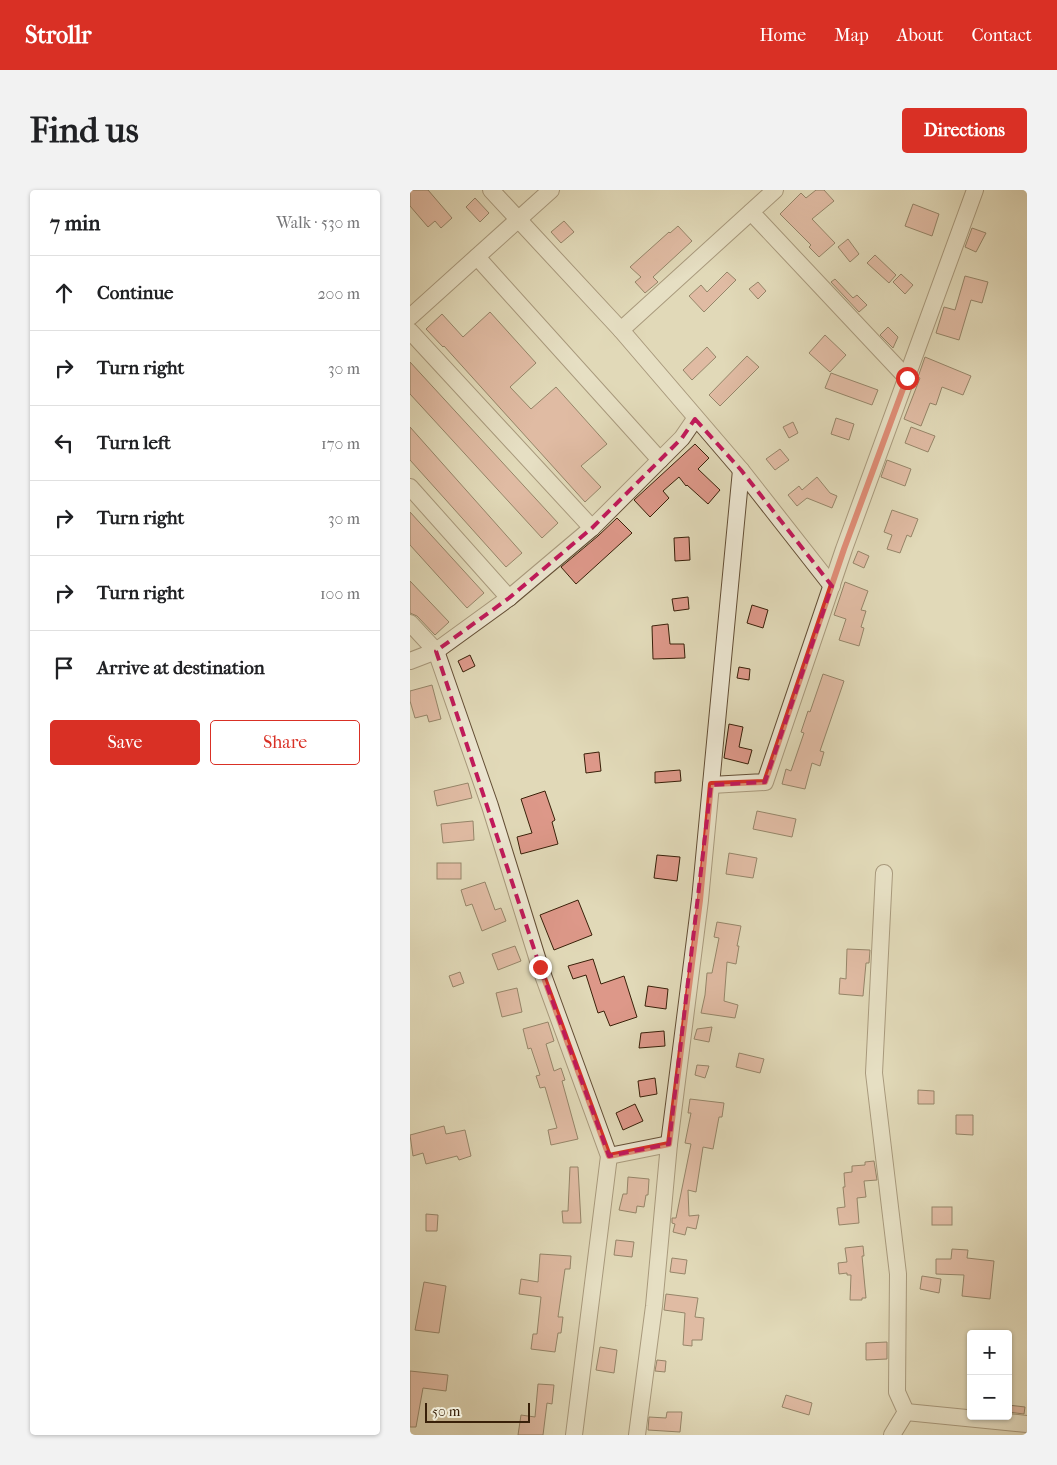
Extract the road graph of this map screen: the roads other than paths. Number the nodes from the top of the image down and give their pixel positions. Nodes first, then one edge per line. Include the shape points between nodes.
1 (491, 190) edge
2 (551, 190) edge
3 (775, 190) edge
4 (975, 190) edge
5 (751, 212) junction
6 (519, 220) junction
7 (477, 257) junction
8 (410, 317) edge
9 (620, 330) junction
10 (410, 331) edge
11 (907, 378) junction
12 (695, 418) junction
13 (660, 460) junction
14 (741, 470) junction
15 (410, 487) edge
16 (592, 528) junction
17 (832, 586) junction
18 (509, 598) junction
19 (410, 623) edge
20 (436, 651) junction
21 (410, 661) edge
22 (711, 784) junction
23 (884, 873) dead end
24 (669, 1144) junction
25 (609, 1156) junction
26 (906, 1412) junction
27 (1027, 1424) edge
28 (574, 1435) edge
29 (637, 1435) edge
30 (892, 1435) edge

1 - 6 street
2 - 6 street
3 - 5 street
4 - 11 street
5 - 9 street
5 - 11 street
6 - 7 street
6 - 9 street
7 - 8 street
7 - 13 street
9 - 12 street
10 - 16 street
11 - 17 street
12 - 13 street via 682,438
12 - 14 street
13 - 16 street
14 - 17 street
14 - 22 street
15 - 18 street
16 - 18 street
17 - 22 street via 765,782
18 - 20 street
19 - 20 street
20 - 21 street
20 - 25 street via 490,806 540,967
22 - 24 street via 700,900
23 - 26 street via 874,1073 898,1274 897,1392
24 - 25 street
24 - 29 street via 654,1306
25 - 28 street
26 - 27 street
26 - 30 street

